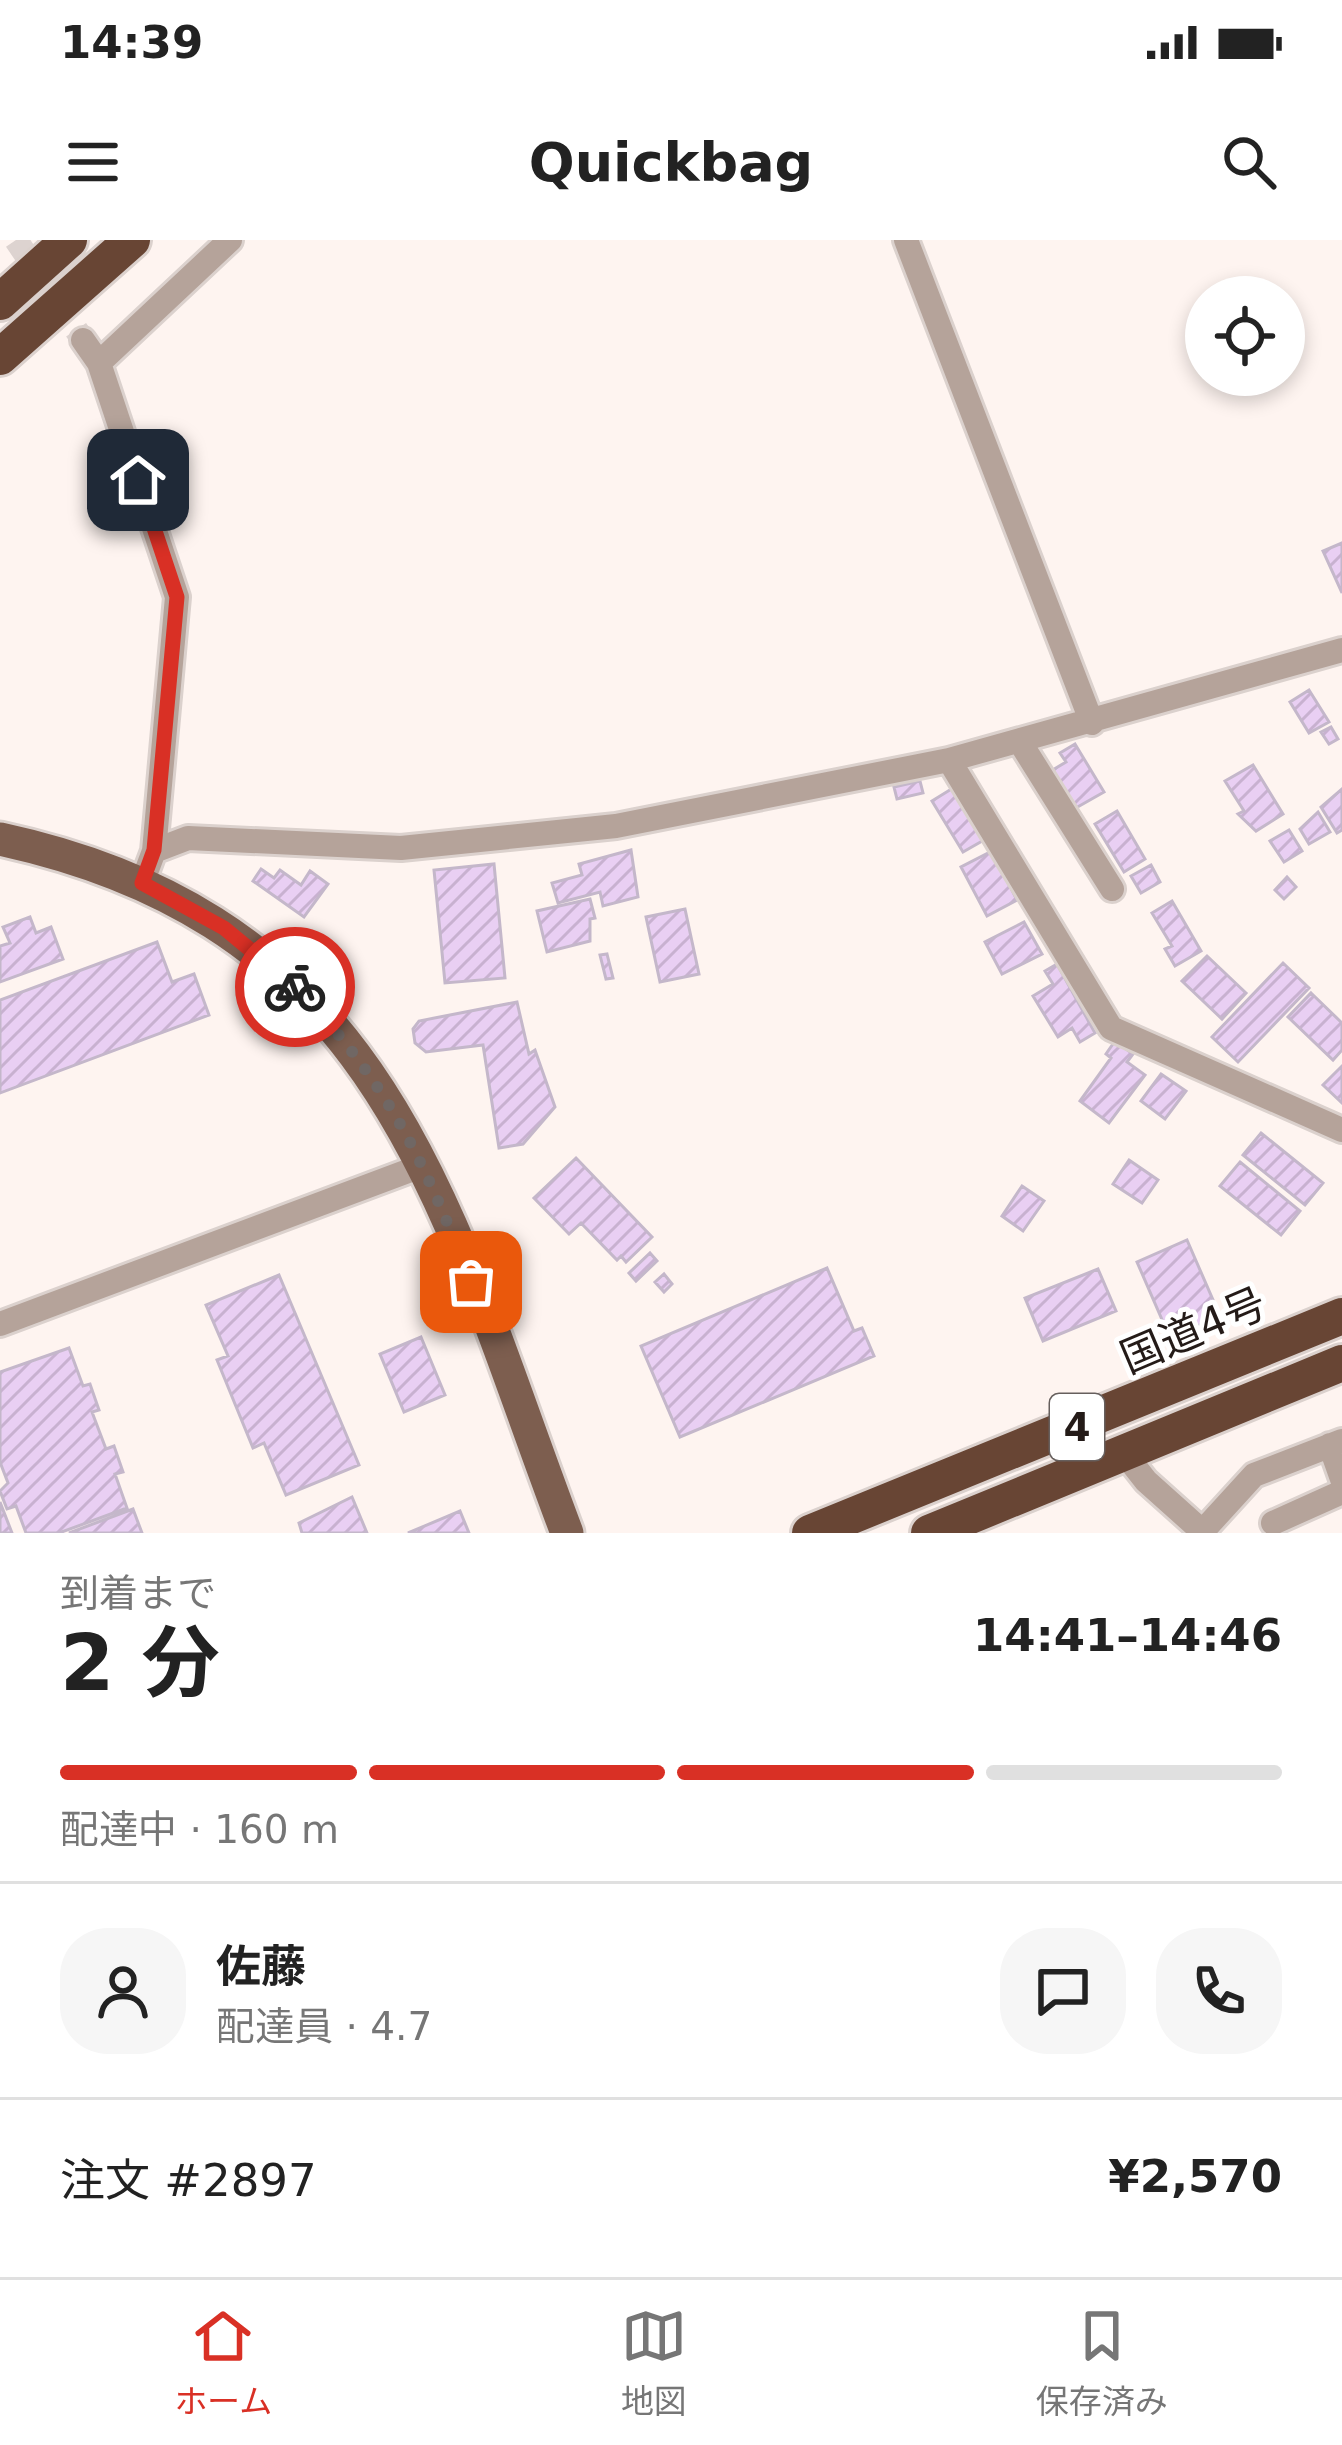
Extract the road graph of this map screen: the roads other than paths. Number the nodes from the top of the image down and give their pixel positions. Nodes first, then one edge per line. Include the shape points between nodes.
1 (69, 240) edge
2 (132, 240) edge
3 (230, 240) edge
4 (906, 240) edge
5 (0, 302) edge
6 (83, 340) tunnel mouth
7 (0, 358) edge
8 (99, 363) junction
9 (1342, 650) edge
10 (1091, 723) junction
11 (1020, 742) junction
12 (949, 760) junction
13 (0, 839) edge
14 (148, 867) junction
15 (1112, 889) dead end
16 (1342, 1130) edge
17 (424, 1165) junction
18 (1342, 1316) edge
19 (0, 1324) edge
20 (1342, 1363) edge
21 (1336, 1443) edge
22 (1124, 1453) junction
23 (1342, 1478) edge
24 (1342, 1492) edge
25 (566, 1533) edge
26 (811, 1533) edge
27 (929, 1533) edge
28 (1202, 1533) edge
29 (1288, 1533) edge

1 - 5 highway
2 - 7 highway
3 - 8 street
4 - 10 street
6 - 8 street
8 - 14 street via 177,597
9 - 10 street
10 - 11 street
11 - 12 street
11 - 15 street
12 - 14 street via 638,822 465,844 188,838
12 - 16 street via 1112,1028
13 - 14 main road
14 - 17 main road via 296,987 370,1069
17 - 19 street
17 - 25 main road
18 - 26 highway, 国道4号 / 4
20 - 22 highway, 国道4号 / 4
21 - 23 street
21 - 28 street via 1254,1475
22 - 27 highway, 国道4号 / 4
22 - 28 street
24 - 29 street via 1273,1523

